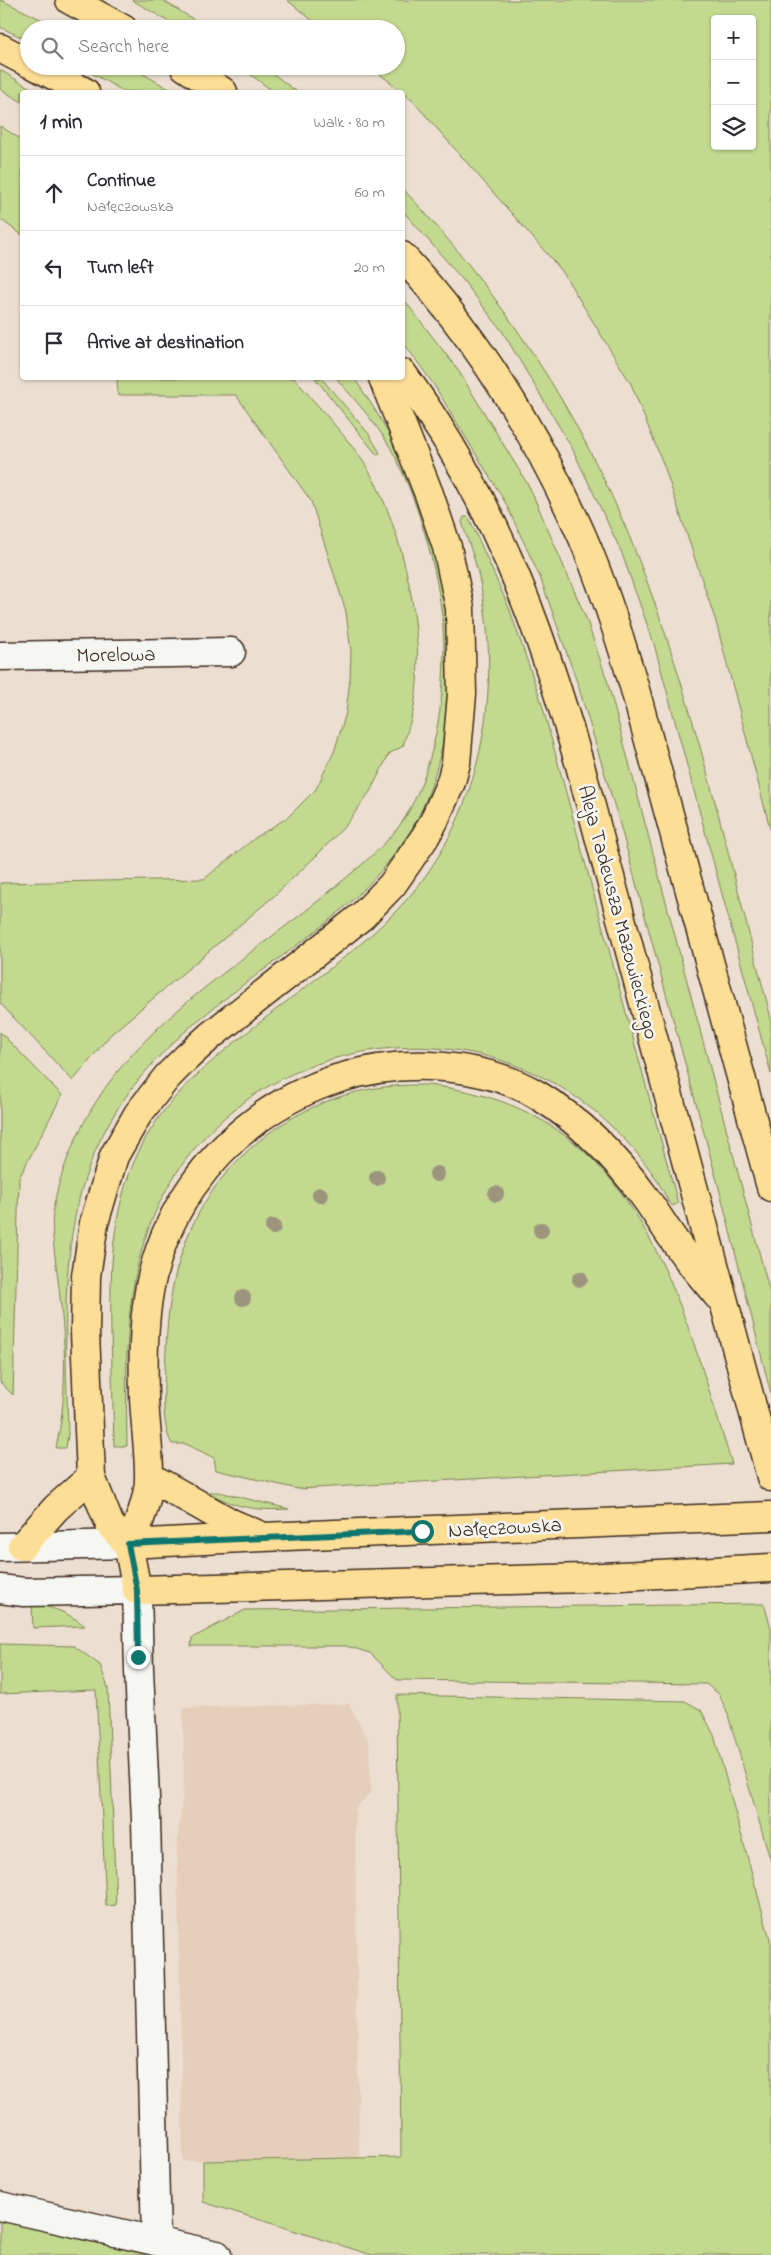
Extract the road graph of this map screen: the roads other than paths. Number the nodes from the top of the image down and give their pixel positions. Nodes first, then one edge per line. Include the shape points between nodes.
1 (70, 0) edge
2 (107, 20) edge
3 (0, 48) edge
4 (20, 58) edge
5 (53, 75) edge
6 (198, 75) edge
7 (82, 90) edge
8 (220, 90) edge
9 (405, 260) edge
10 (405, 377) edge
11 (384, 380) edge
12 (231, 652) dead end
13 (0, 656) edge
14 (771, 1187) edge
15 (725, 1305) junction
16 (91, 1477) junction
17 (150, 1477) junction
18 (771, 1478) edge
19 (771, 1516) edge
20 (263, 1536) junction
21 (128, 1544) junction
22 (11, 1547) edge
23 (771, 1568) edge
24 (0, 1589) edge
25 (137, 1590) junction
26 (0, 2206) edge
27 (156, 2241) junction
28 (218, 2255) edge

1 - 2 main road
3 - 4 main road
5 - 7 main road
6 - 8 main road
9 - 14 main road via 450,312 486,364 543,459 582,537 610,607
10 - 15 main road, Aleja Tadeusza Mazowieckiego via 434,418 480,496 539,632 576,750
11 - 16 main road via 447,547 460,608 462,694 459,739 451,782 425,837 379,899 348,928 186,1057 154,1092 114,1156 94,1223 86,1276
12 - 13 street, Morelowa
15 - 17 main road via 678,1247 646,1198 614,1158 539,1096 512,1082 450,1067 383,1068 343,1076 291,1097 232,1138 187,1192 172,1220 161,1243 146,1307 144,1394
15 - 18 main road, Aleja Tadeusza Mazowieckiego
16 - 21 main road via 110,1525
16 - 22 main road
17 - 20 main road via 231,1523
17 - 21 main road via 139,1522
19 - 20 main road, Nałęczowska
20 - 21 main road, Nałęczowska
21 - 22 street, Nałęczowska
21 - 25 main road
23 - 25 main road via 584,1578
24 - 25 street via 24,1592
25 - 27 street
26 - 27 street
27 - 28 street

